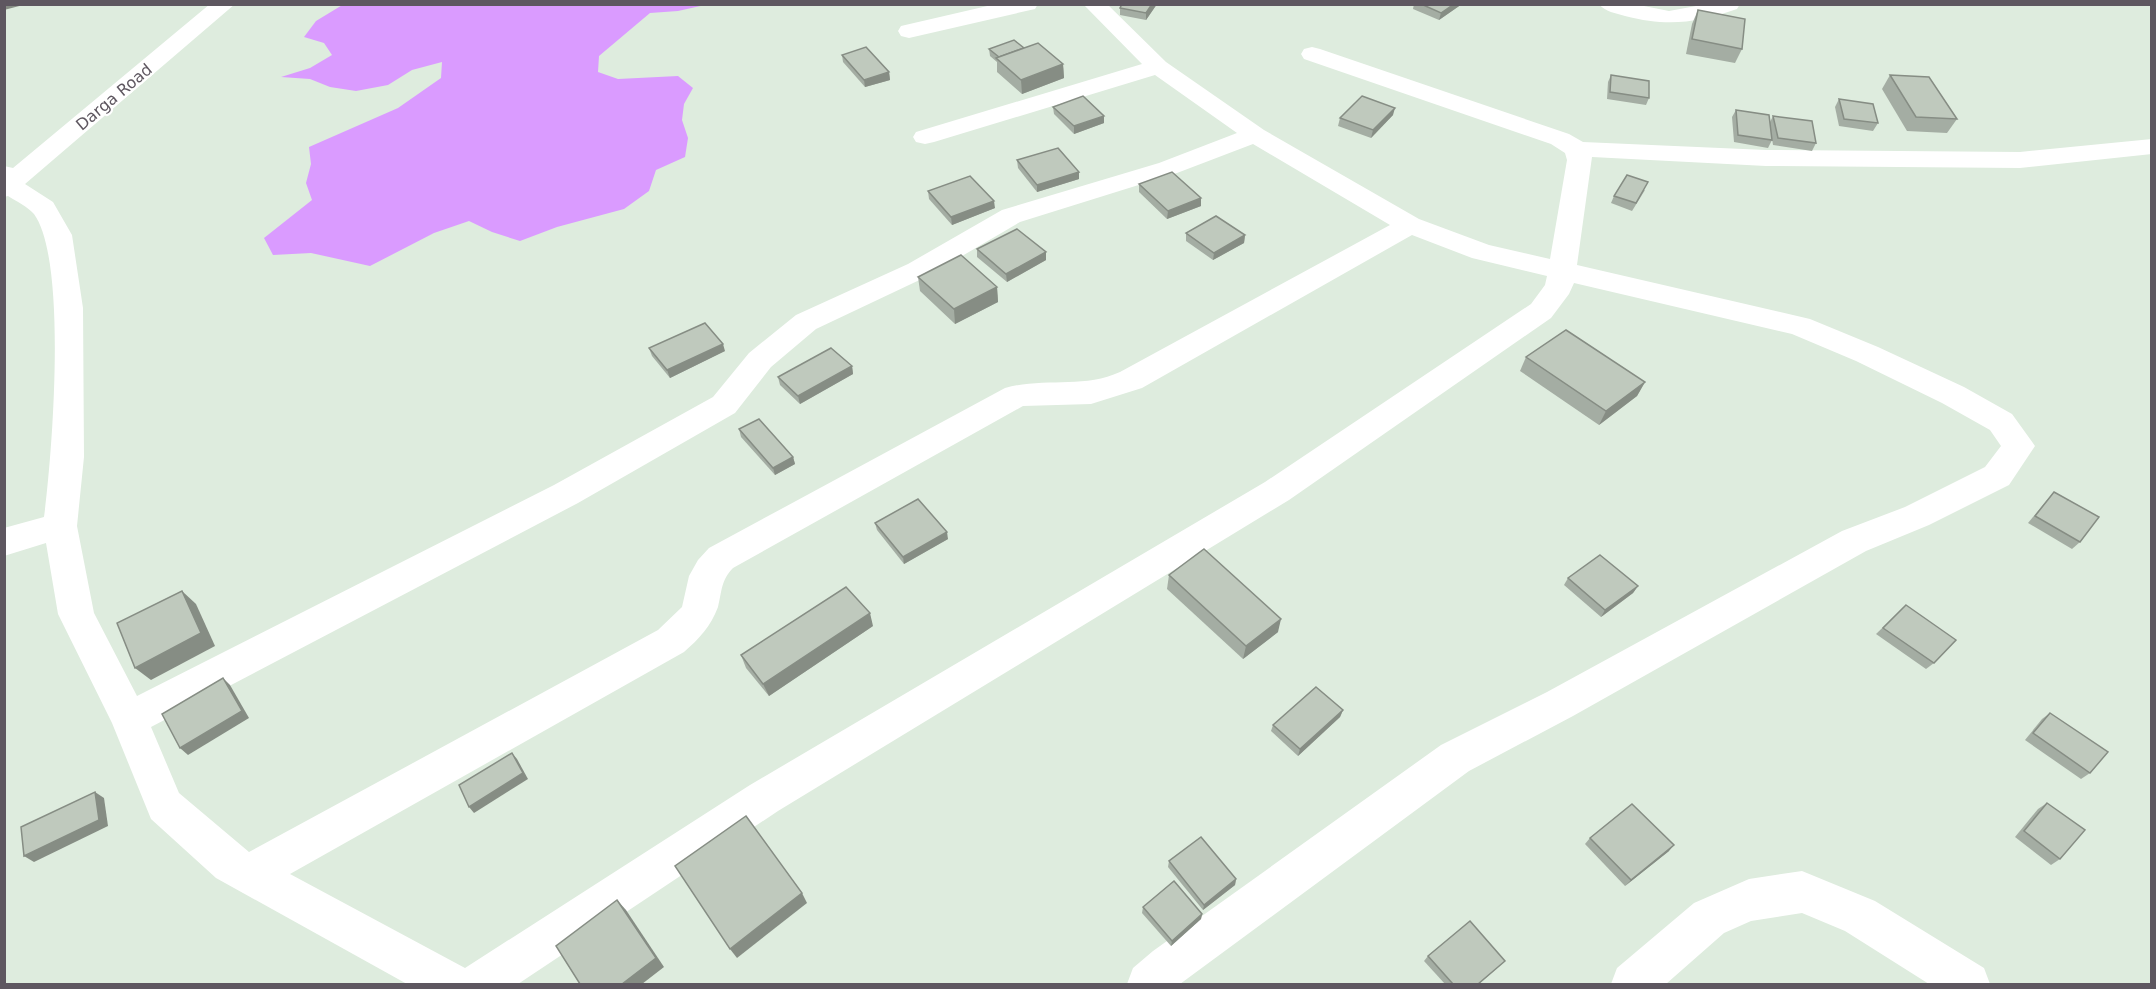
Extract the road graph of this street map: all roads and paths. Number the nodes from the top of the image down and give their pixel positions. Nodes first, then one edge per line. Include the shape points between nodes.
1 (224, 4) edge
2 (1027, 4) edge
3 (1094, 4) edge
4 (1610, 4) edge
5 (1729, 4) edge
6 (909, 31) dead end
7 (1312, 54) dead end
8 (1158, 67) junction
9 (1255, 135) junction
10 (925, 137) dead end
11 (2151, 146) edge
12 (1577, 148) junction
13 (6, 183) edge
14 (1410, 225) junction
15 (1562, 270) junction
16 (60, 526) junction
17 (4, 543) edge
18 (129, 719) junction
19 (249, 874) junction
20 (450, 984) edge
21 (480, 984) edge
22 (1149, 984) edge
23 (1633, 984) edge
24 (1968, 984) edge

1 - 13 street, Darga Road
2 - 6 street
3 - 8 street
4 - 5 street via 1669,18 1705,14
7 - 12 street
8 - 9 street
8 - 10 street
9 - 14 street
9 - 18 street via 1168,168 1011,216 918,270 806,322 760,360 724,405 566,494
11 - 12 street via 2020,160 1766,159
12 - 15 street via 1580,160
13 - 16 street via 44,208 58,235 69,308 68,457
14 - 15 street via 1482,252
14 - 19 street via 1131,380 1089,393 1037,392 1016,396 721,558 705,577 699,610 671,640
15 - 21 street via 1559,287 1541,311 1277,491 764,798
15 - 22 street via 1800,326 1867,354 2001,422 2019,446 1997,476 1917,516 1854,541 1560,705 1455,758 1168,966
16 - 17 street
16 - 18 street via 76,614
18 - 19 street via 165,806 231,864
19 - 20 street
23 - 24 street via 1709,918 1749,900 1802,892 1860,916

